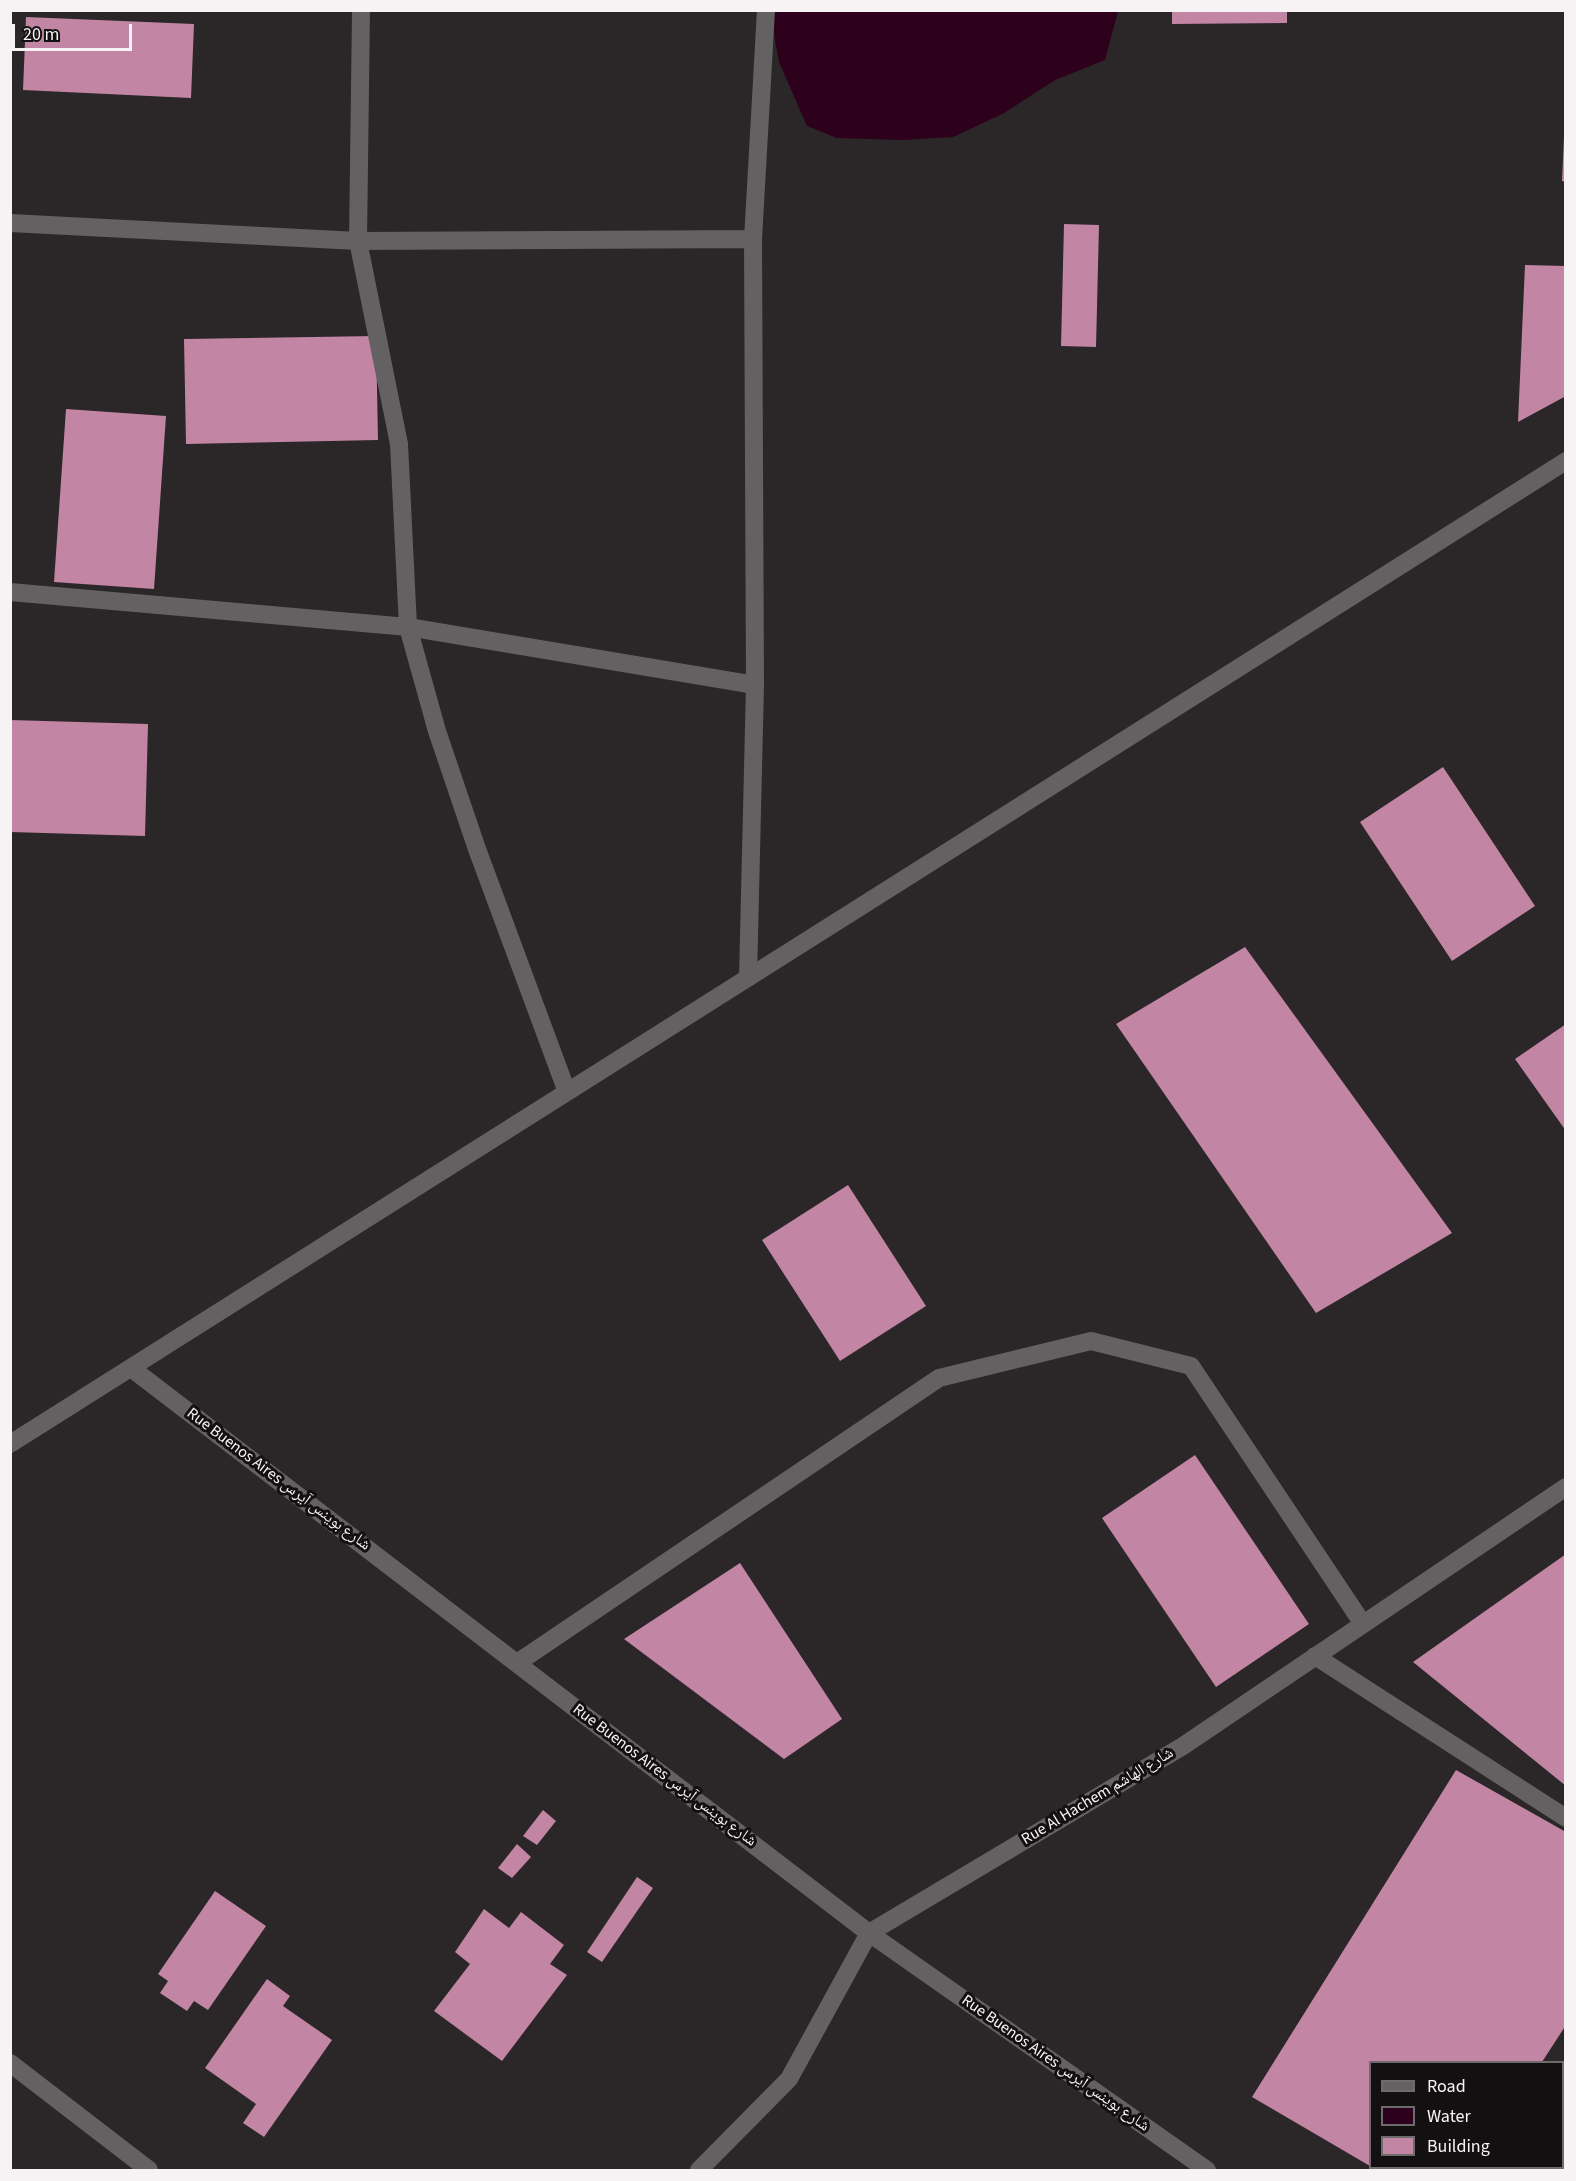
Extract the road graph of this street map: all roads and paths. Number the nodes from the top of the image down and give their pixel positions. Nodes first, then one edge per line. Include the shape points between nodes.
1 (361, 10) edge
2 (766, 10) edge
3 (10, 223) edge
4 (753, 239) junction
5 (358, 241) junction
6 (1566, 461) edge
7 (10, 592) edge
8 (408, 627) junction
9 (754, 685) junction
10 (748, 978) junction
11 (567, 1092) junction
12 (131, 1368) junction
13 (10, 1444) edge
14 (1566, 1487) edge
15 (1363, 1624) junction
16 (1316, 1656) junction
17 (517, 1663) junction
18 (1566, 1818) edge
19 (869, 1933) junction
20 (10, 2063) edge
21 (149, 2170) edge
22 (699, 2170) edge
23 (1207, 2170) edge

1 - 5 street
2 - 4 street
3 - 5 street
4 - 5 street
4 - 9 street
5 - 8 street via 399,444
6 - 10 street
7 - 8 street
8 - 9 street
8 - 11 street via 437,731 477,849
9 - 10 street
10 - 11 street
11 - 12 street
12 - 13 street
12 - 17 street, Rue Buenos Aires شارع بوينس آيرس
14 - 15 street, Rue Al Hachem شارع الهاشم
15 - 16 street, Rue Al Hachem شارع الهاشم
15 - 17 street via 1191,1366 1091,1341 939,1378
16 - 18 street
16 - 19 street, Rue Al Hachem شارع الهاشم via 1183,1746
17 - 19 street, Rue Buenos Aires شارع بوينس آيرس
19 - 22 street via 789,2079
19 - 23 street, Rue Buenos Aires شارع بوينس آيرس
20 - 21 street

